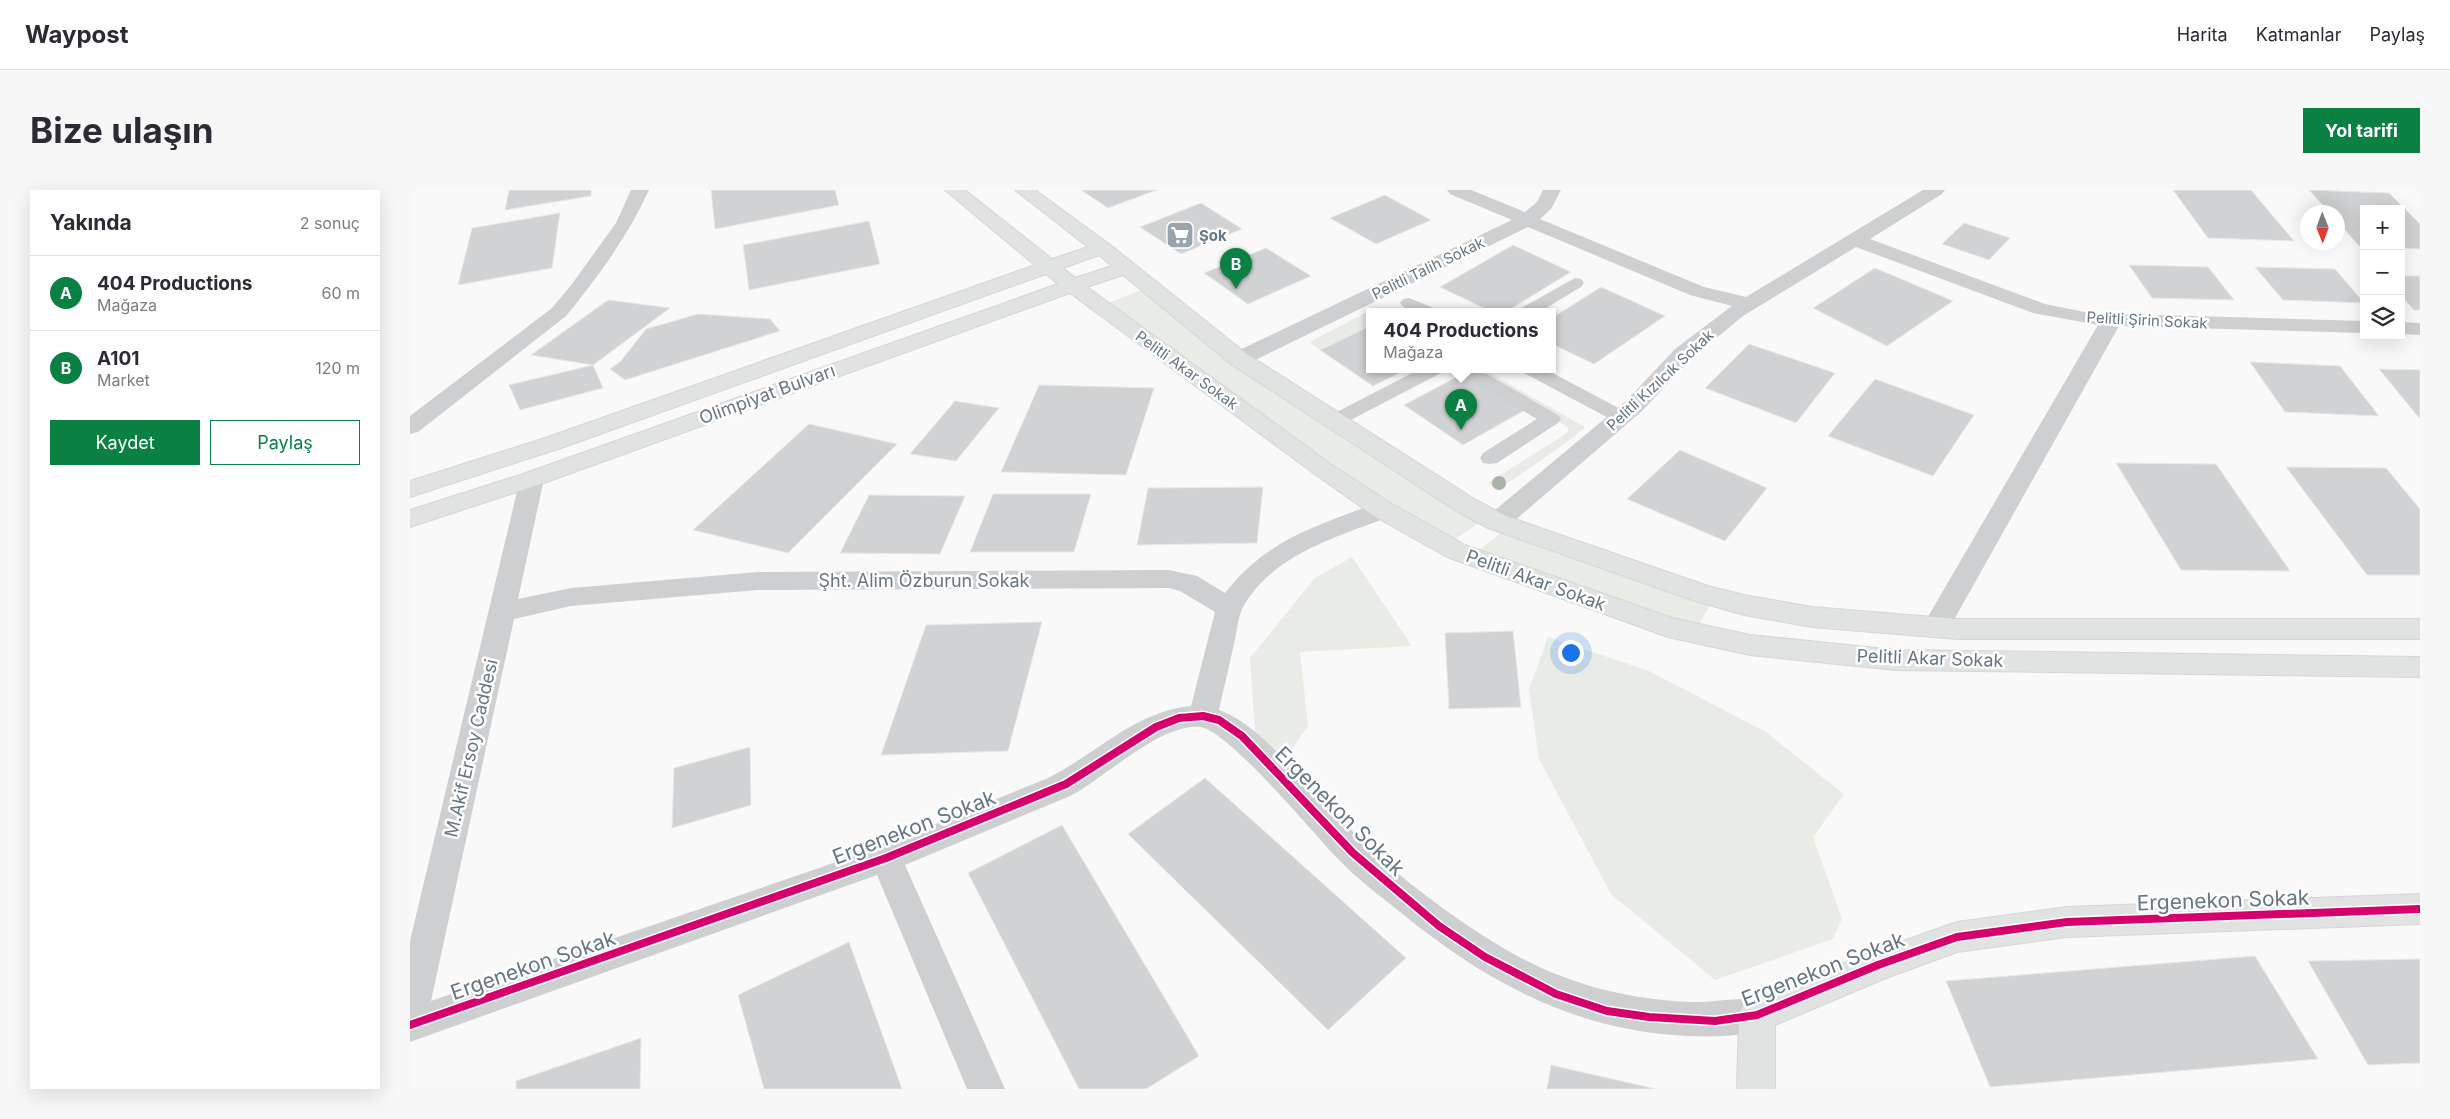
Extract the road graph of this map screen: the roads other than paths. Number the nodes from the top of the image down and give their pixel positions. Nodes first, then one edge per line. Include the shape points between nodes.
1 (640, 190) edge
2 (954, 190) edge
3 (1024, 190) edge
4 (1456, 190) edge
5 (1552, 190) edge
6 (1936, 190) edge
7 (1527, 220) junction
8 (1853, 239) junction
9 (1102, 248) junction
10 (1049, 266) junction
11 (1125, 268) junction
12 (1575, 283) dead end
13 (1073, 286) junction
14 (1409, 302) dead end
15 (1749, 304) junction
16 (1420, 308) edge
17 (1534, 308) edge
18 (2112, 320) junction
19 (2360, 327) edge
20 (2405, 328) edge
21 (2420, 329) edge
22 (1239, 359) junction
23 (1426, 373) edge
24 (1471, 373) edge
25 (1538, 373) edge
26 (1621, 417) junction
27 (1334, 420) junction
28 (410, 427) edge
29 (1490, 458) dead end
30 (532, 479) junction
31 (410, 489) edge
32 (1383, 510) junction
33 (410, 519) edge
34 (1497, 522) junction
35 (1456, 551) junction
36 (1229, 608) junction
37 (502, 612) junction
38 (1936, 628) junction
39 (2420, 630) edge
40 (2420, 667) edge
41 (1202, 716) junction
42 (886, 858) junction
43 (2420, 909) edge
44 (1757, 1015) junction
45 (410, 1016) edge
46 (410, 1025) edge
47 (986, 1089) edge
48 (1756, 1089) edge

1 - 28 street via 626,223 559,312
2 - 10 main road, Pelitli Akar Sokak
3 - 9 main road, Pelitli Akar Sokak
4 - 7 street
5 - 7 street, Pelitli Talih Sokak via 1545,205
6 - 8 street, Pelitli Kızılcık Sokak
7 - 15 street via 1697,291
7 - 22 street, Pelitli Talih Sokak
8 - 15 street, Pelitli Kızılcık Sokak
8 - 18 street, Pelitli Şirin Sokak via 2040,309
9 - 10 main road, Olimpiyat Bulvarı
9 - 11 main road, Pelitli Akar Sokak
10 - 13 main road, Pelitli Akar Sokak
10 - 31 main road, Olimpiyat Bulvarı via 565,439
11 - 13 main road, Olimpiyat Bulvarı
11 - 22 main road, Pelitli Akar Sokak
12 - 17 lane
13 - 30 main road, Olimpiyat Bulvarı
13 - 32 main road, Pelitli Akar Sokak
14 - 16 lane
15 - 26 street, Pelitli Kızılcık Sokak via 1682,354
18 - 19 street, Pelitli Şirin Sokak
18 - 38 street
20 - 21 street
22 - 27 main road, Pelitli Akar Sokak
23 - 27 lane
24 - 29 lane via 1551,419
25 - 26 lane
26 - 34 street, Pelitli Kızılcık Sokak
27 - 34 main road, Pelitli Akar Sokak
30 - 33 main road, Olimpiyat Bulvarı
30 - 37 street, M.Akif Ersoy Caddesi
32 - 35 main road, Pelitli Akar Sokak
32 - 36 street via 1304,542 1267,563 1249,580
34 - 35 main road, Pelitli Akar Sokak
34 - 38 main road, Pelitli Akar Sokak via 1744,605 1812,618
35 - 40 main road, Pelitli Akar Sokak via 1668,627 1750,645 1896,660
36 - 37 street, Şht. Alim Özburun Sokak via 1188,583 1169,579 778,580 571,597
36 - 41 street
37 - 45 street, M.Akif Ersoy Caddesi
38 - 39 main road, Pelitli Akar Sokak
41 - 42 street, Ergenekon Sokak via 1178,718 1156,727 1066,784
41 - 44 street, Ergenekon Sokak via 1219,720 1242,736 1353,853 1439,926 1485,956 1556,994 1607,1011 1716,1022
42 - 46 street, Ergenekon Sokak
42 - 47 street
43 - 44 main road, Ergenekon Sokak via 2067,922 1957,937 1878,964
44 - 48 main road

